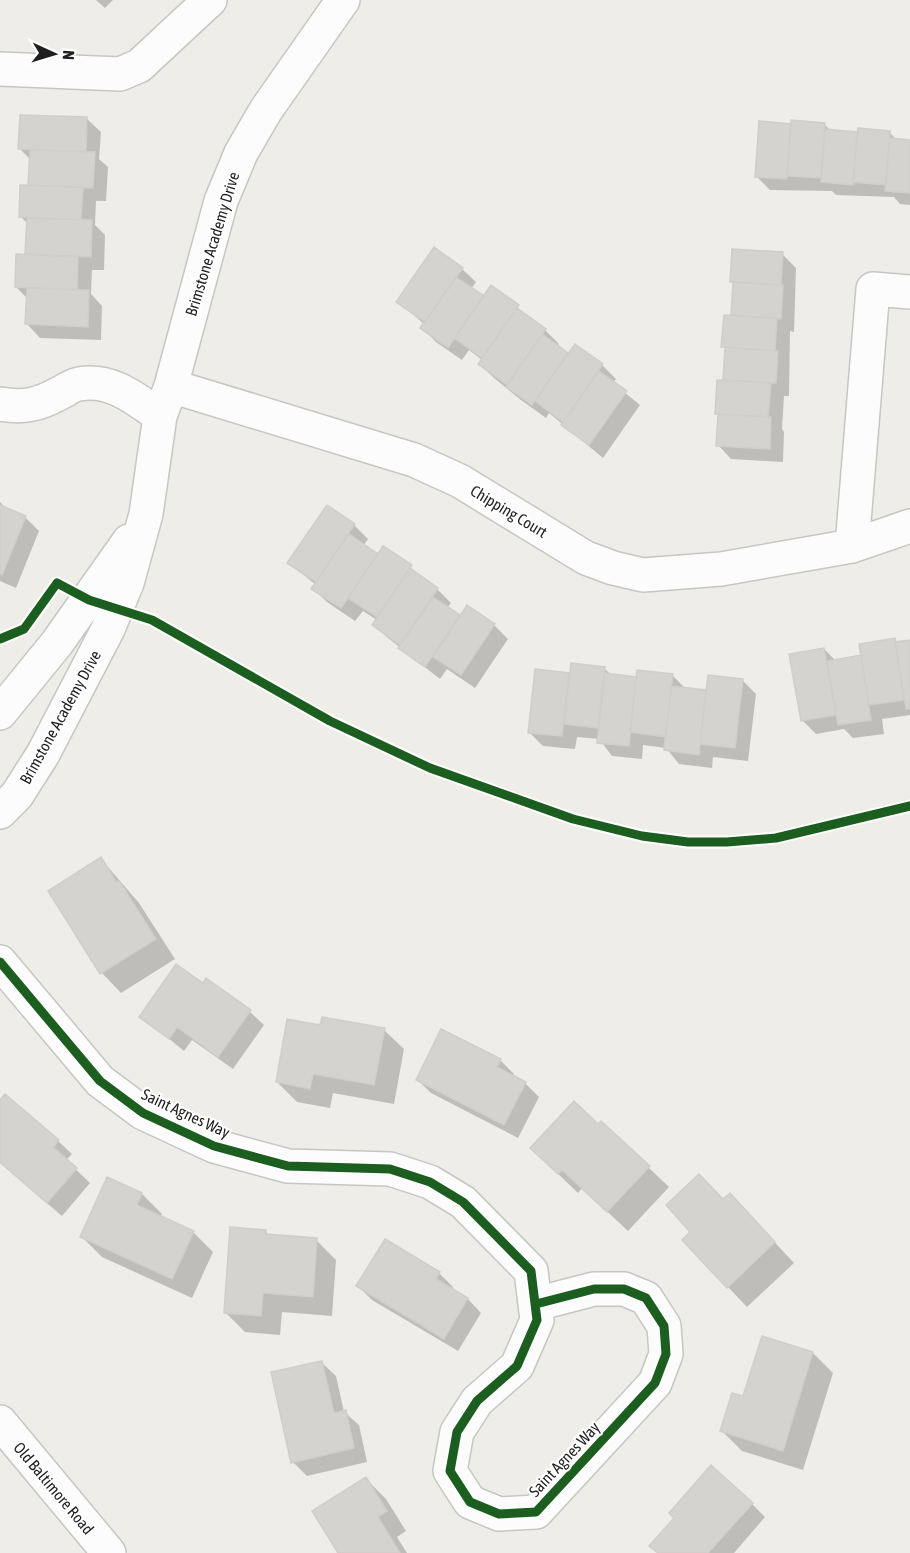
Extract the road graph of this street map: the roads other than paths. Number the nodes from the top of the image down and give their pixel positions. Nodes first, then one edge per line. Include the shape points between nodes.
1 (210, 0) edge
2 (343, 0) edge
3 (0, 69) edge
4 (910, 292) edge
5 (171, 386) junction
6 (0, 404) edge
7 (160, 416) junction
8 (146, 514) junction
9 (910, 526) edge
10 (852, 546) junction
11 (0, 713) edge
12 (0, 812) edge
13 (0, 962) edge
14 (536, 1304) junction
15 (0, 1422) edge
16 (109, 1553) edge

1 - 3 street via 139,66 120,74
2 - 5 street, Brimstone Academy Drive via 266,110 241,153 221,201
4 - 10 street via 873,289
5 - 7 street, Brimstone Academy Drive
5 - 10 street, Chipping Court via 414,460 460,481 586,558 613,568 643,575 678,574
6 - 7 street via 22,407 42,403 78,384 106,384 128,393
7 - 8 street, Brimstone Academy Drive
8 - 11 street, Brimstone Academy Drive via 57,643
8 - 12 street, Brimstone Academy Drive via 127,583 108,629 43,754 17,795
9 - 10 street, Chipping Court
13 - 14 street, Saint Agnes Way via 100,1081 143,1113 214,1146 288,1166 390,1169 430,1182 463,1202 531,1271
14 - 14 street, Saint Agnes Way via 594,1289 624,1289 646,1298 664,1326 666,1354 655,1383 537,1512 499,1514 470,1502 450,1471 457,1432 477,1401 517,1366 537,1320
15 - 16 street, Old Baltimore Road

